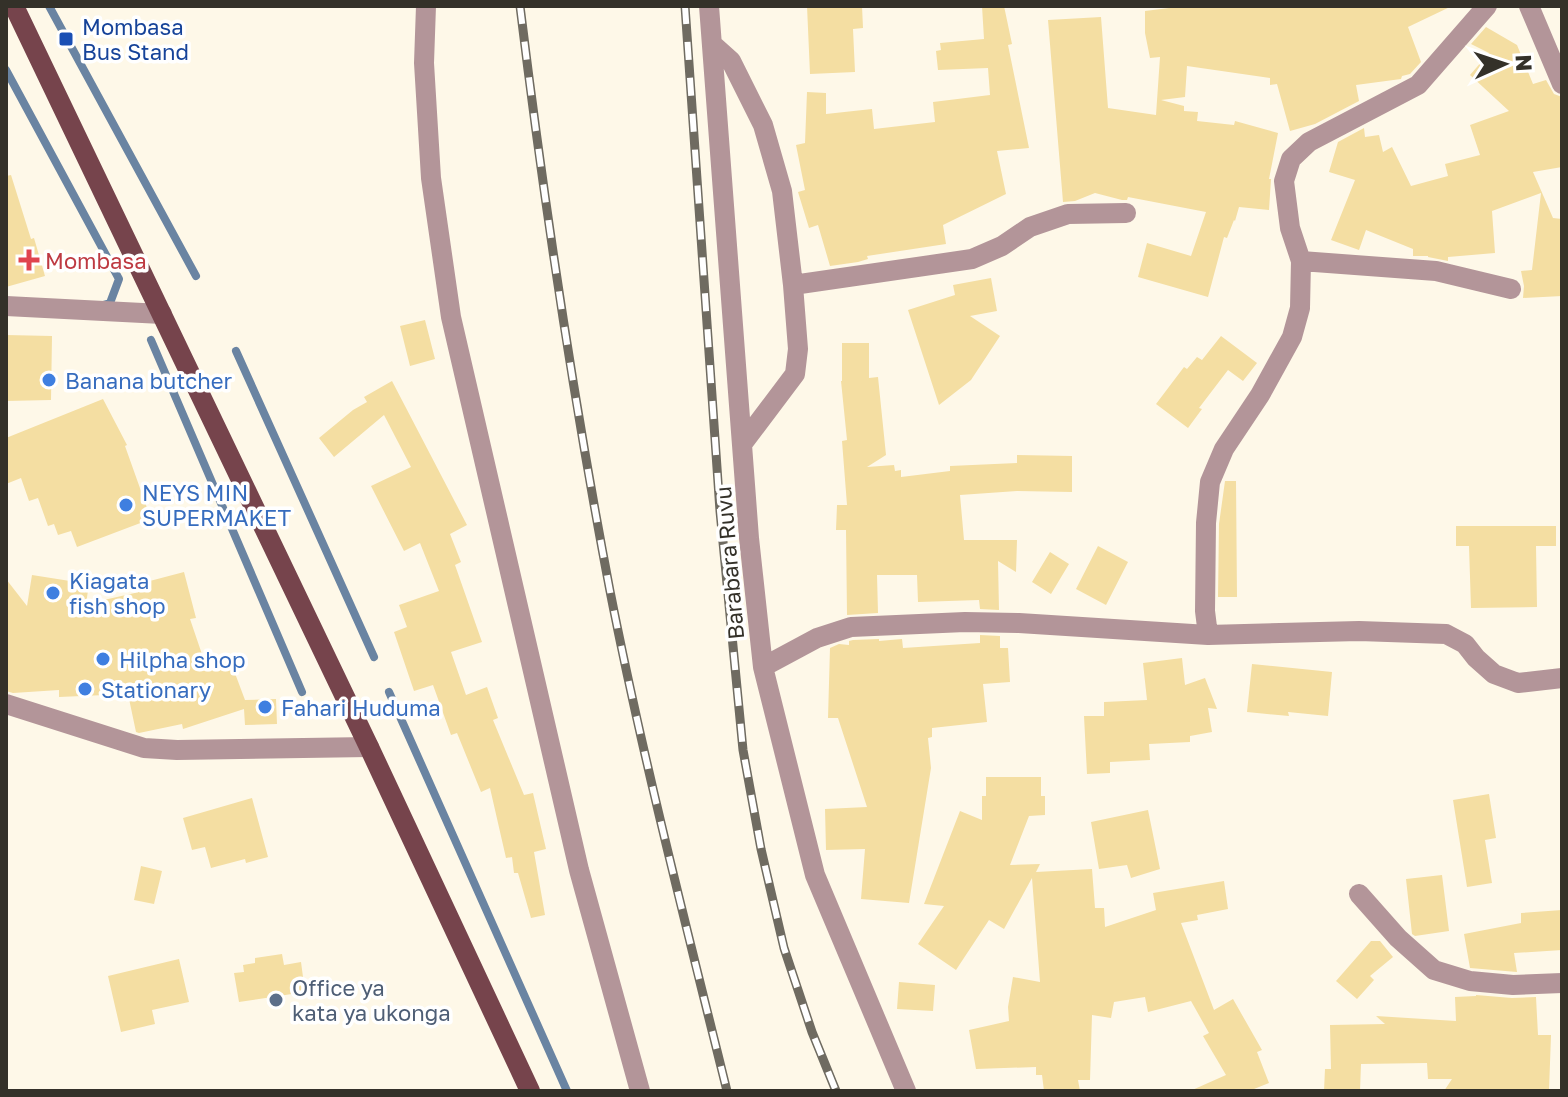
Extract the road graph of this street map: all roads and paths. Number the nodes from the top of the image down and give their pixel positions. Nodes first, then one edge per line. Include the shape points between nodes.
1 (14, 6) edge
2 (426, 6) edge
3 (709, 6) edge
4 (1487, 6) edge
5 (1529, 6) edge
6 (712, 44) junction
7 (1562, 84) edge
8 (1126, 213) dead end
9 (1301, 261) junction
10 (793, 285) junction
11 (1511, 289) dead end
12 (6, 306) edge
13 (162, 314) junction
14 (743, 443) junction
15 (1208, 635) junction
16 (763, 667) junction
17 (1562, 678) edge
18 (6, 704) edge
19 (369, 747) junction
20 (1359, 894) dead end
21 (1562, 983) edge
22 (530, 1091) edge
23 (640, 1091) edge
24 (906, 1091) edge

1 - 13 main road
2 - 23 street via 431,178 451,317 579,870
3 - 6 street, Barabara Ruvu
4 - 9 street via 1418,85 1309,142 1291,159 1284,181
5 - 7 street
6 - 10 street via 731,61 763,125 782,191
6 - 14 street, Barabara Ruvu
8 - 10 street via 1068,214 1030,227 972,259
9 - 11 street via 1436,271
9 - 15 street via 1300,308 1292,337 1224,449 1210,482
10 - 14 street via 795,374
12 - 13 street
13 - 19 main road
14 - 16 street, Barabara Ruvu
15 - 16 street via 1019,623 851,627 817,638
15 - 17 street via 1446,634 1465,644 1494,674 1518,683
16 - 24 street, Barabara Ruvu via 815,875
18 - 19 street via 144,748
19 - 22 main road
20 - 21 street via 1434,970 1470,981

